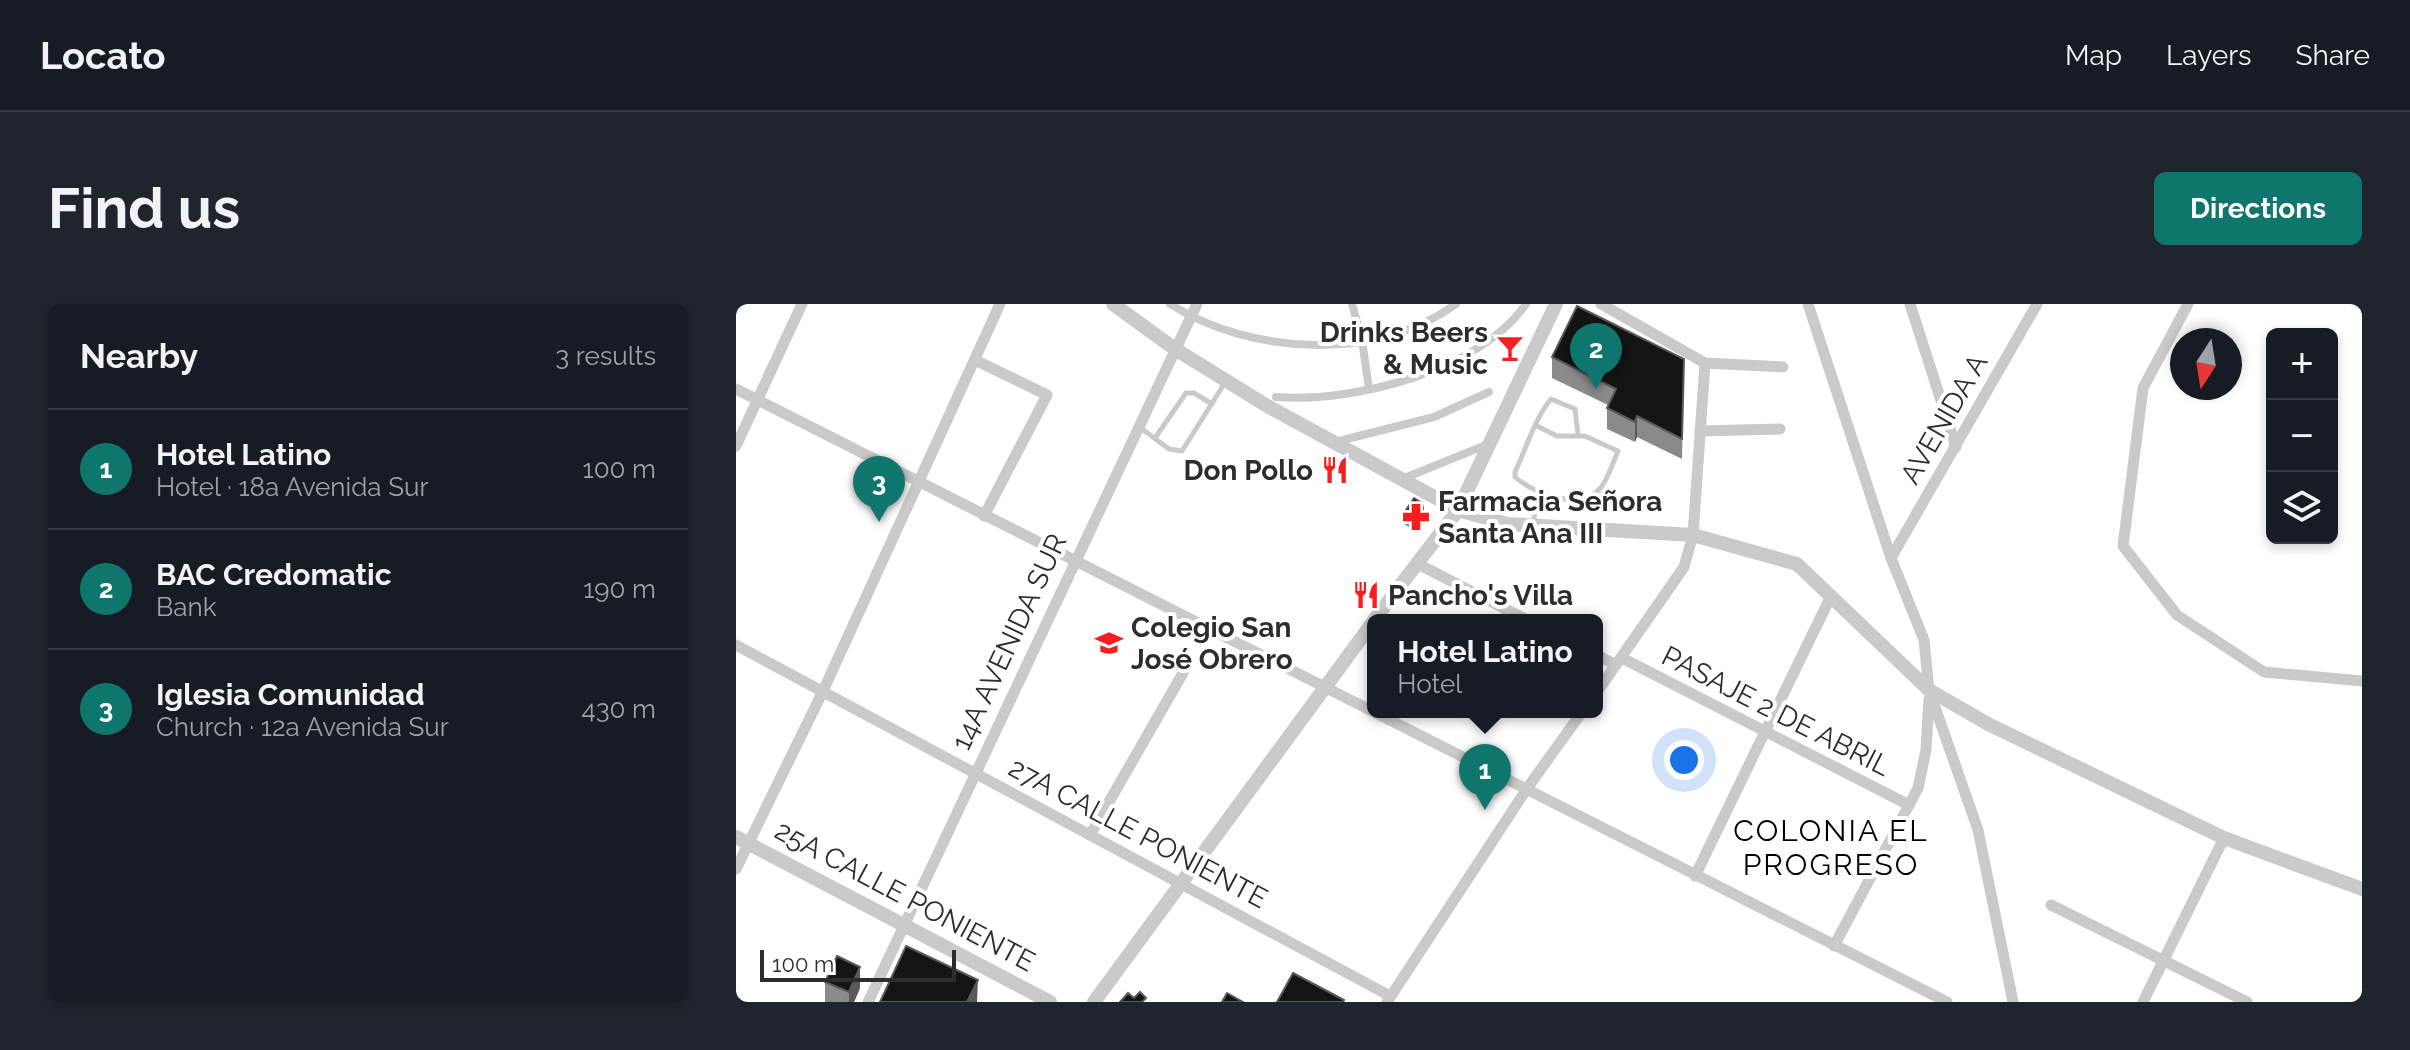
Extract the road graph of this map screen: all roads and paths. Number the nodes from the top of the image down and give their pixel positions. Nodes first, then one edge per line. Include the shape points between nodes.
1 (802, 304) edge
2 (1000, 304) edge
3 (1113, 304) edge
4 (1170, 304) edge
5 (1197, 304) edge
6 (1352, 304) edge
7 (1456, 304) edge
8 (1526, 304) edge
9 (1556, 304) edge
10 (1601, 304) edge
11 (1808, 304) edge
12 (1910, 304) edge
13 (2037, 304) edge
14 (2188, 304) edge
15 (1190, 317) junction
16 (1362, 340) junction
17 (1175, 349) junction
18 (975, 360) junction
19 (1705, 363) junction
20 (1783, 367) dead end
21 (1226, 381) junction
22 (736, 389) edge
23 (1369, 389) junction
24 (1489, 392) dead end
25 (1276, 397) dead end
26 (758, 400) junction
27 (1212, 404) junction
28 (1138, 426) junction
29 (1537, 426) junction
30 (1780, 429) dead end
31 (1700, 431) junction
32 (1578, 435) junction
33 (1155, 438) junction
34 (1334, 442) junction
35 (1491, 444) junction
36 (736, 446) edge
37 (1956, 447) junction
38 (1401, 479) junction
39 (919, 482) junction
40 (1538, 493) junction
41 (1458, 510) junction
42 (984, 516) junction
43 (1533, 527) junction
44 (1693, 535) junction
45 (1891, 558) junction
46 (1074, 561) junction
47 (1418, 564) junction
48 (1830, 598) junction
49 (1379, 614) edge
50 (1515, 614) edge
51 (1367, 630) edge
52 (736, 645) edge
53 (1603, 657) edge
54 (1619, 662) junction
55 (1183, 673) dead end
56 (2362, 681) edge
57 (1603, 684) edge
58 (1322, 687) junction
59 (1929, 690) junction
60 (823, 691) junction
61 (1367, 709) edge
62 (1386, 718) edge
63 (1578, 718) edge
64 (1764, 734) junction
65 (975, 773) junction
66 (1528, 787) junction
67 (1909, 805) junction
68 (1090, 835) junction
69 (2224, 838) junction
70 (742, 840) edge
71 (736, 869) edge
72 (1695, 876) junction
73 (1180, 883) junction
74 (2362, 889) edge
75 (2051, 905) dead end
76 (904, 925) junction
77 (1834, 946) junction
78 (2164, 960) junction
79 (1388, 999) edge
80 (868, 1002) edge
81 (1050, 1002) edge
82 (1094, 1002) edge
83 (1947, 1002) edge
84 (2013, 1002) edge
85 (2143, 1002) edge
86 (2247, 1002) edge

1 - 26 street
2 - 18 street
3 - 17 street
4 - 15 street
5 - 15 street, 14A AVENIDA SUR
6 - 16 street
7 - 16 street via 1411,328
8 - 23 street via 1458,358
9 - 35 street
10 - 19 street
11 - 45 street
12 - 37 street
13 - 37 street, AVENIDA A
14 - 56 street via 2143,388 2123,546 2177,615 2264,672
15 - 16 street via 1263,342
15 - 17 street, 14A AVENIDA SUR
16 - 23 street
17 - 21 street
17 - 28 street, 14A AVENIDA SUR
18 - 39 street
18 - 42 street via 1047,395
19 - 20 street
19 - 31 street
21 - 27 lane
21 - 34 street
22 - 26 street
23 - 25 street
24 - 34 street via 1434,417
26 - 36 street
26 - 39 street
27 - 33 lane via 1186,393
27 - 33 lane via 1182,451
28 - 33 lane
28 - 46 street, 14A AVENIDA SUR
29 - 32 lane via 1557,436
29 - 32 lane via 1548,402 1556,400 1575,409
29 - 40 lane via 1515,477
30 - 31 street
31 - 44 street
32 - 40 lane via 1618,451 1601,488 1575,498
34 - 38 street
35 - 38 street
35 - 41 street
37 - 45 street, AVENIDA A
38 - 41 street
39 - 42 street
39 - 60 street
40 - 43 lane
41 - 43 street
41 - 47 street
42 - 46 street
43 - 44 street
44 - 48 street via 1797,564
44 - 54 street via 1684,567
45 - 59 street via 1924,640
46 - 58 street
46 - 65 street, 14A AVENIDA SUR
47 - 49 street
47 - 50 street
48 - 59 street
48 - 64 street
51 - 58 street
52 - 60 street, 27A CALLE PONIENTE
53 - 54 street, PASAJE 2 DE ABRIL
54 - 57 street
54 - 64 street, PASAJE 2 DE ABRIL
55 - 68 street
58 - 61 street
58 - 73 street
59 - 67 street via 1922,775
59 - 69 street via 2065,764
59 - 84 street via 1978,830
60 - 65 street, 27A CALLE PONIENTE
60 - 70 street
62 - 66 street
63 - 66 street
64 - 67 street, PASAJE 2 DE ABRIL
64 - 72 street
65 - 68 street, 27A CALLE PONIENTE
65 - 76 street, 14A AVENIDA SUR
66 - 72 street
66 - 79 street
67 - 77 street
68 - 73 street, 27A CALLE PONIENTE
69 - 74 street
69 - 78 street
70 - 71 street
70 - 76 street, 25A CALLE PONIENTE
72 - 77 street
73 - 79 street, 27A CALLE PONIENTE
73 - 82 street
75 - 78 street
76 - 80 street, 14A AVENIDA SUR
76 - 81 street, 25A CALLE PONIENTE
77 - 83 street
78 - 85 street
78 - 86 street

